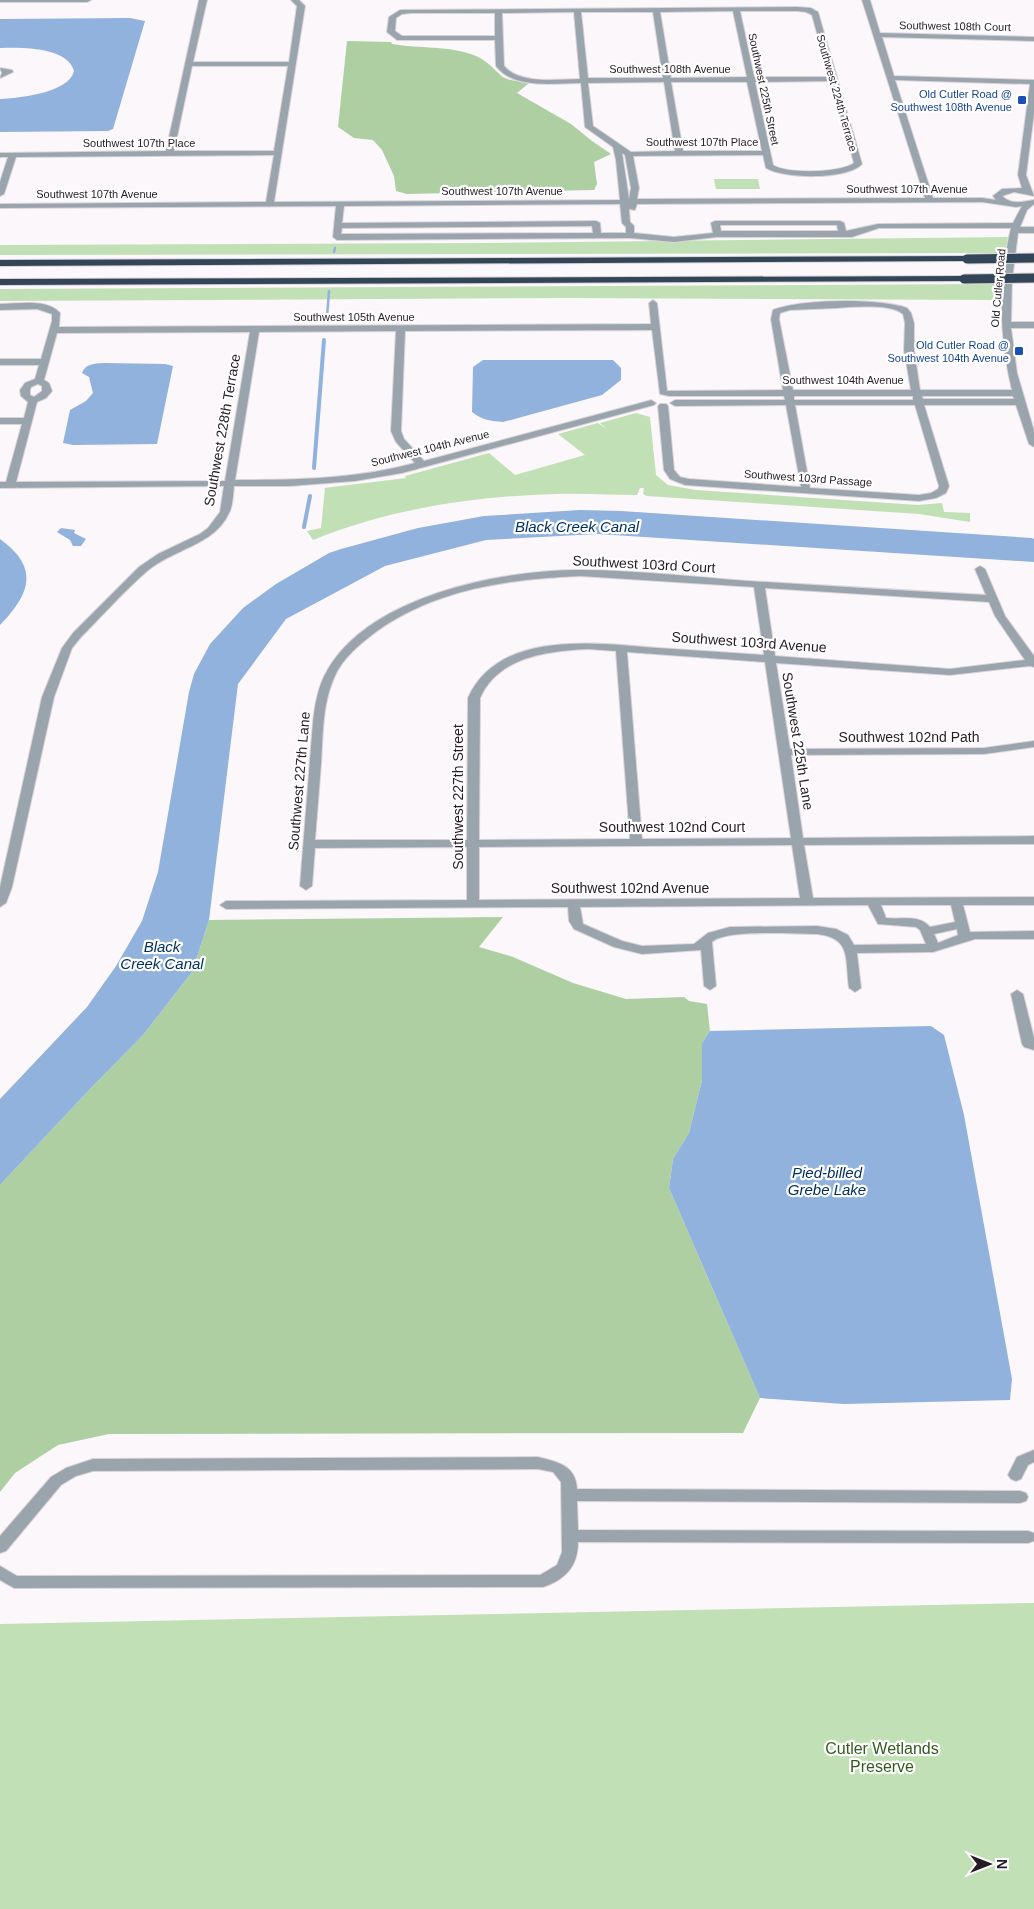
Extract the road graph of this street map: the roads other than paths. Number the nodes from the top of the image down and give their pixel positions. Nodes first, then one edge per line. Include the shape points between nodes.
1 (0, 0) edge
2 (87, 0) edge
3 (203, 0) edge
4 (866, 0) edge
5 (296, 1) edge
6 (577, 10) junction
7 (656, 10) junction
8 (736, 10) junction
9 (498, 11) junction
10 (876, 35) junction
11 (499, 38) junction
12 (1034, 39) edge
13 (190, 64) junction
14 (292, 64) junction
15 (0, 70) edge
16 (0, 76) edge
17 (891, 78) junction
18 (833, 79) junction
19 (584, 80) junction
20 (667, 80) junction
21 (750, 80) junction
22 (1034, 83) edge
23 (1030, 136) edge
24 (616, 144) junction
25 (278, 153) junction
26 (766, 153) junction
27 (169, 154) junction
28 (656, 154) junction
29 (679, 154) junction
30 (0, 155) edge
31 (13, 155) junction
32 (629, 155) junction
33 (620, 160) junction
34 (631, 168) junction
35 (775, 170) joint
36 (1022, 175) junction
37 (1008, 190) junction
38 (999, 193) junction
39 (1031, 193) edge
40 (0, 194) edge
41 (929, 196) junction
42 (634, 198) junction
43 (0, 199) edge
44 (271, 200) junction
45 (624, 202) junction
46 (340, 203) junction
47 (1006, 203) junction
48 (1031, 203) edge
49 (0, 206) edge
50 (474, 224) junction
51 (1016, 225) junction
52 (338, 226) junction
53 (1034, 230) edge
54 (630, 231) junction
55 (597, 235) junction
56 (475, 236) junction
57 (1034, 258) edge
58 (0, 263) edge
59 (1034, 278) edge
60 (0, 282) edge
61 (653, 303) dead end
62 (0, 307) edge
63 (1034, 325) edge
64 (656, 327) junction
65 (401, 328) junction
66 (255, 329) junction
67 (54, 330) junction
68 (1005, 330) junction
69 (1034, 334) edge
70 (0, 362) edge
71 (44, 362) junction
72 (39, 381) junction
73 (666, 392) junction
74 (1017, 397) junction
75 (790, 398) junction
76 (918, 398) junction
77 (33, 401) junction
78 (650, 403) junction
79 (675, 403) junction
80 (664, 406) junction
81 (0, 421) edge
82 (28, 421) junction
83 (1034, 444) edge
84 (422, 465) junction
85 (231, 483) junction
86 (5, 485) edge
87 (806, 490) junction
88 (980, 569) dead end
89 (759, 584) junction
90 (992, 599) junction
91 (621, 648) junction
92 (770, 659) junction
93 (1033, 663) edge
94 (328, 679) joint
95 (476, 691) joint
96 (1034, 744) edge
97 (784, 752) junction
98 (1034, 840) edge
99 (798, 841) junction
100 (636, 842) junction
101 (472, 843) junction
102 (309, 844) junction
103 (306, 886) dead end
104 (956, 901) junction
105 (1034, 901) edge
106 (807, 902) junction
107 (873, 902) junction
108 (0, 903) edge
109 (574, 903) junction
110 (473, 904) junction
111 (226, 905) dead end
112 (928, 931) junction
113 (963, 931) junction
114 (1034, 935) edge
115 (706, 942) junction
116 (933, 948) junction
117 (850, 949) junction
118 (710, 986) dead end
119 (855, 988) dead end
120 (1017, 994) dead end
121 (1029, 1021) edge
122 (1034, 1046) edge
123 (1034, 1456) edge
124 (1016, 1475) dead end
125 (569, 1495) junction
126 (1020, 1497) dead end
127 (570, 1536) junction
128 (1028, 1537) dead end
129 (0, 1547) edge
130 (0, 1572) edge

1 - 2 street
3 - 13 street
4 - 10 street
5 - 14 street via 301,6
6 - 7 street
6 - 9 street
6 - 19 street
7 - 8 street
7 - 20 street
8 - 18 street, Southwest 224th Terrace via 802,10 815,14
8 - 21 street, Southwest 225th Street
9 - 11 street
9 - 11 street via 397,13 393,17 391,32 407,38
10 - 12 street, Southwest 108th Court
10 - 17 street
11 - 19 street, Southwest 108th Avenue via 500,64 508,74 532,80
13 - 14 street
13 - 27 street
14 - 25 street
15 - 16 street via 9,72
17 - 22 street
17 - 41 street
18 - 21 street, Southwest 108th Avenue
18 - 35 street, Southwest 224th Terrace via 858,164 851,170
19 - 20 street, Southwest 108th Avenue
19 - 24 street, Southwest 107th Place via 588,124
20 - 21 street, Southwest 108th Avenue
20 - 29 street
21 - 26 street, Southwest 225th Street
22 - 23 street
23 - 36 street
24 - 32 street, Southwest 107th Place
24 - 33 street
25 - 27 street, Southwest 107th Place
25 - 44 street
26 - 29 street, Southwest 107th Place
26 - 35 street, Southwest 225th Street via 768,164
27 - 31 street, Southwest 107th Place
28 - 29 street, Southwest 107th Place
28 - 32 street, Southwest 107th Place
28 - 34 street via 640,157
30 - 31 street, Southwest 107th Place
31 - 40 street
32 - 33 street
32 - 34 street
33 - 45 street
34 - 42 street
36 - 37 street
36 - 39 street
37 - 38 street, Southwest 107th Avenue
37 - 39 street
38 - 41 street, Southwest 107th Avenue
38 - 47 street via 998,197
41 - 42 street, Southwest 107th Avenue
41 - 47 street, Southwest 107th Avenue
42 - 45 street, Southwest 107th Avenue
42 - 54 street via 634,223
43 - 44 street, Southwest 107th Avenue
44 - 45 street, Southwest 107th Avenue
44 - 46 street, Southwest 107th Avenue
44 - 49 street, Southwest 107th Avenue
45 - 46 street, Southwest 107th Avenue
45 - 54 street via 617,211 618,230
46 - 52 street
47 - 48 street, Southwest 107th Avenue
47 - 51 street
48 - 51 street, Old Cutler Road
50 - 52 street
50 - 55 street via 596,223
50 - 56 street
51 - 53 street
51 - 54 street via 878,226 843,234 717,234 697,238 644,238
51 - 68 street, Old Cutler Road via 1008,270
52 - 56 street via 338,237
54 - 55 street
55 - 56 street
57 - 58 highway, bridge
59 - 60 highway, bridge
61 - 64 street
62 - 67 street via 50,309 57,315
63 - 68 street
64 - 65 street, Southwest 105th Avenue
64 - 73 street
65 - 66 street, Southwest 105th Avenue
65 - 84 street via 396,430 399,440
66 - 67 street, Southwest 105th Avenue
66 - 85 street, Southwest 228th Terrace
67 - 71 street
68 - 69 street
68 - 74 street, Old Cutler Road
70 - 71 street
71 - 72 street
72 - 77 street via 46,385 47,391
72 - 77 street via 28,385 25,390 26,396
73 - 75 street, Southwest 104th Avenue
73 - 78 street via 648,396
73 - 79 street via 678,397
74 - 76 street, Southwest 104th Avenue
74 - 83 street, Old Cutler Road
75 - 76 street, Southwest 104th Avenue
75 - 76 street via 775,320 776,312 798,306 884,306 905,311 910,317 909,350
75 - 79 street, Southwest 104th Avenue
75 - 87 street
76 - 87 street, Southwest 103rd Passage via 944,486 942,491 919,498
77 - 82 street
78 - 80 street
78 - 84 street, Southwest 104th Avenue
79 - 80 street, Southwest 104th Avenue
80 - 87 street, Southwest 103rd Passage via 672,476 679,480
81 - 82 street
82 - 86 street
84 - 85 street, Southwest 104th Avenue via 322,482
85 - 86 street, Southwest 104th Avenue
85 - 108 street, Southwest 228th Terrace via 225,512 212,530 143,569 68,648 48,697
88 - 90 street
89 - 90 street, Southwest 103rd Court
89 - 92 street, Southwest 225th Lane
89 - 94 street, Southwest 103rd Court via 580,573 530,576 476,585 433,598 387,620 350,648
90 - 93 street via 1006,626
91 - 92 street, Southwest 103rd Avenue
91 - 95 street, Southwest 103rd Avenue via 572,647 533,653 500,667 485,678
91 - 100 street
92 - 93 street, Southwest 103rd Avenue via 956,672
92 - 97 street, Southwest 225th Lane
94 - 102 street, Southwest 227th Lane via 320,712
95 - 101 street, Southwest 227th Street
96 - 97 street, Southwest 102nd Path via 978,751
97 - 99 street, Southwest 225th Lane
98 - 99 street, Southwest 102nd Court
99 - 100 street, Southwest 102nd Court
99 - 106 street, Southwest 225th Lane
100 - 101 street, Southwest 102nd Court
101 - 102 street, Southwest 102nd Court
101 - 110 street, Southwest 227th Street
102 - 103 street, Southwest 227th Lane
104 - 105 street, Southwest 102nd Avenue
104 - 107 street, Southwest 102nd Avenue
104 - 113 street
106 - 107 street, Southwest 102nd Avenue
106 - 109 street, Southwest 102nd Avenue
107 - 112 street via 882,921 916,922
109 - 110 street, Southwest 102nd Avenue
109 - 115 street via 574,921 578,926 636,950 689,949
110 - 111 street, Southwest 102nd Avenue
112 - 113 street
112 - 116 street
113 - 114 street
113 - 116 street via 943,946
115 - 117 street via 712,936 730,931 817,930 839,935
115 - 118 street
116 - 117 street
117 - 119 street
120 - 121 street
121 - 122 street via 1029,1044
123 - 124 street via 1022,1461
125 - 126 street
125 - 127 street
125 - 129 street via 568,1481 558,1468 538,1463 93,1465 56,1481
127 - 128 street
127 - 130 street via 570,1552 563,1568 543,1581 14,1582

